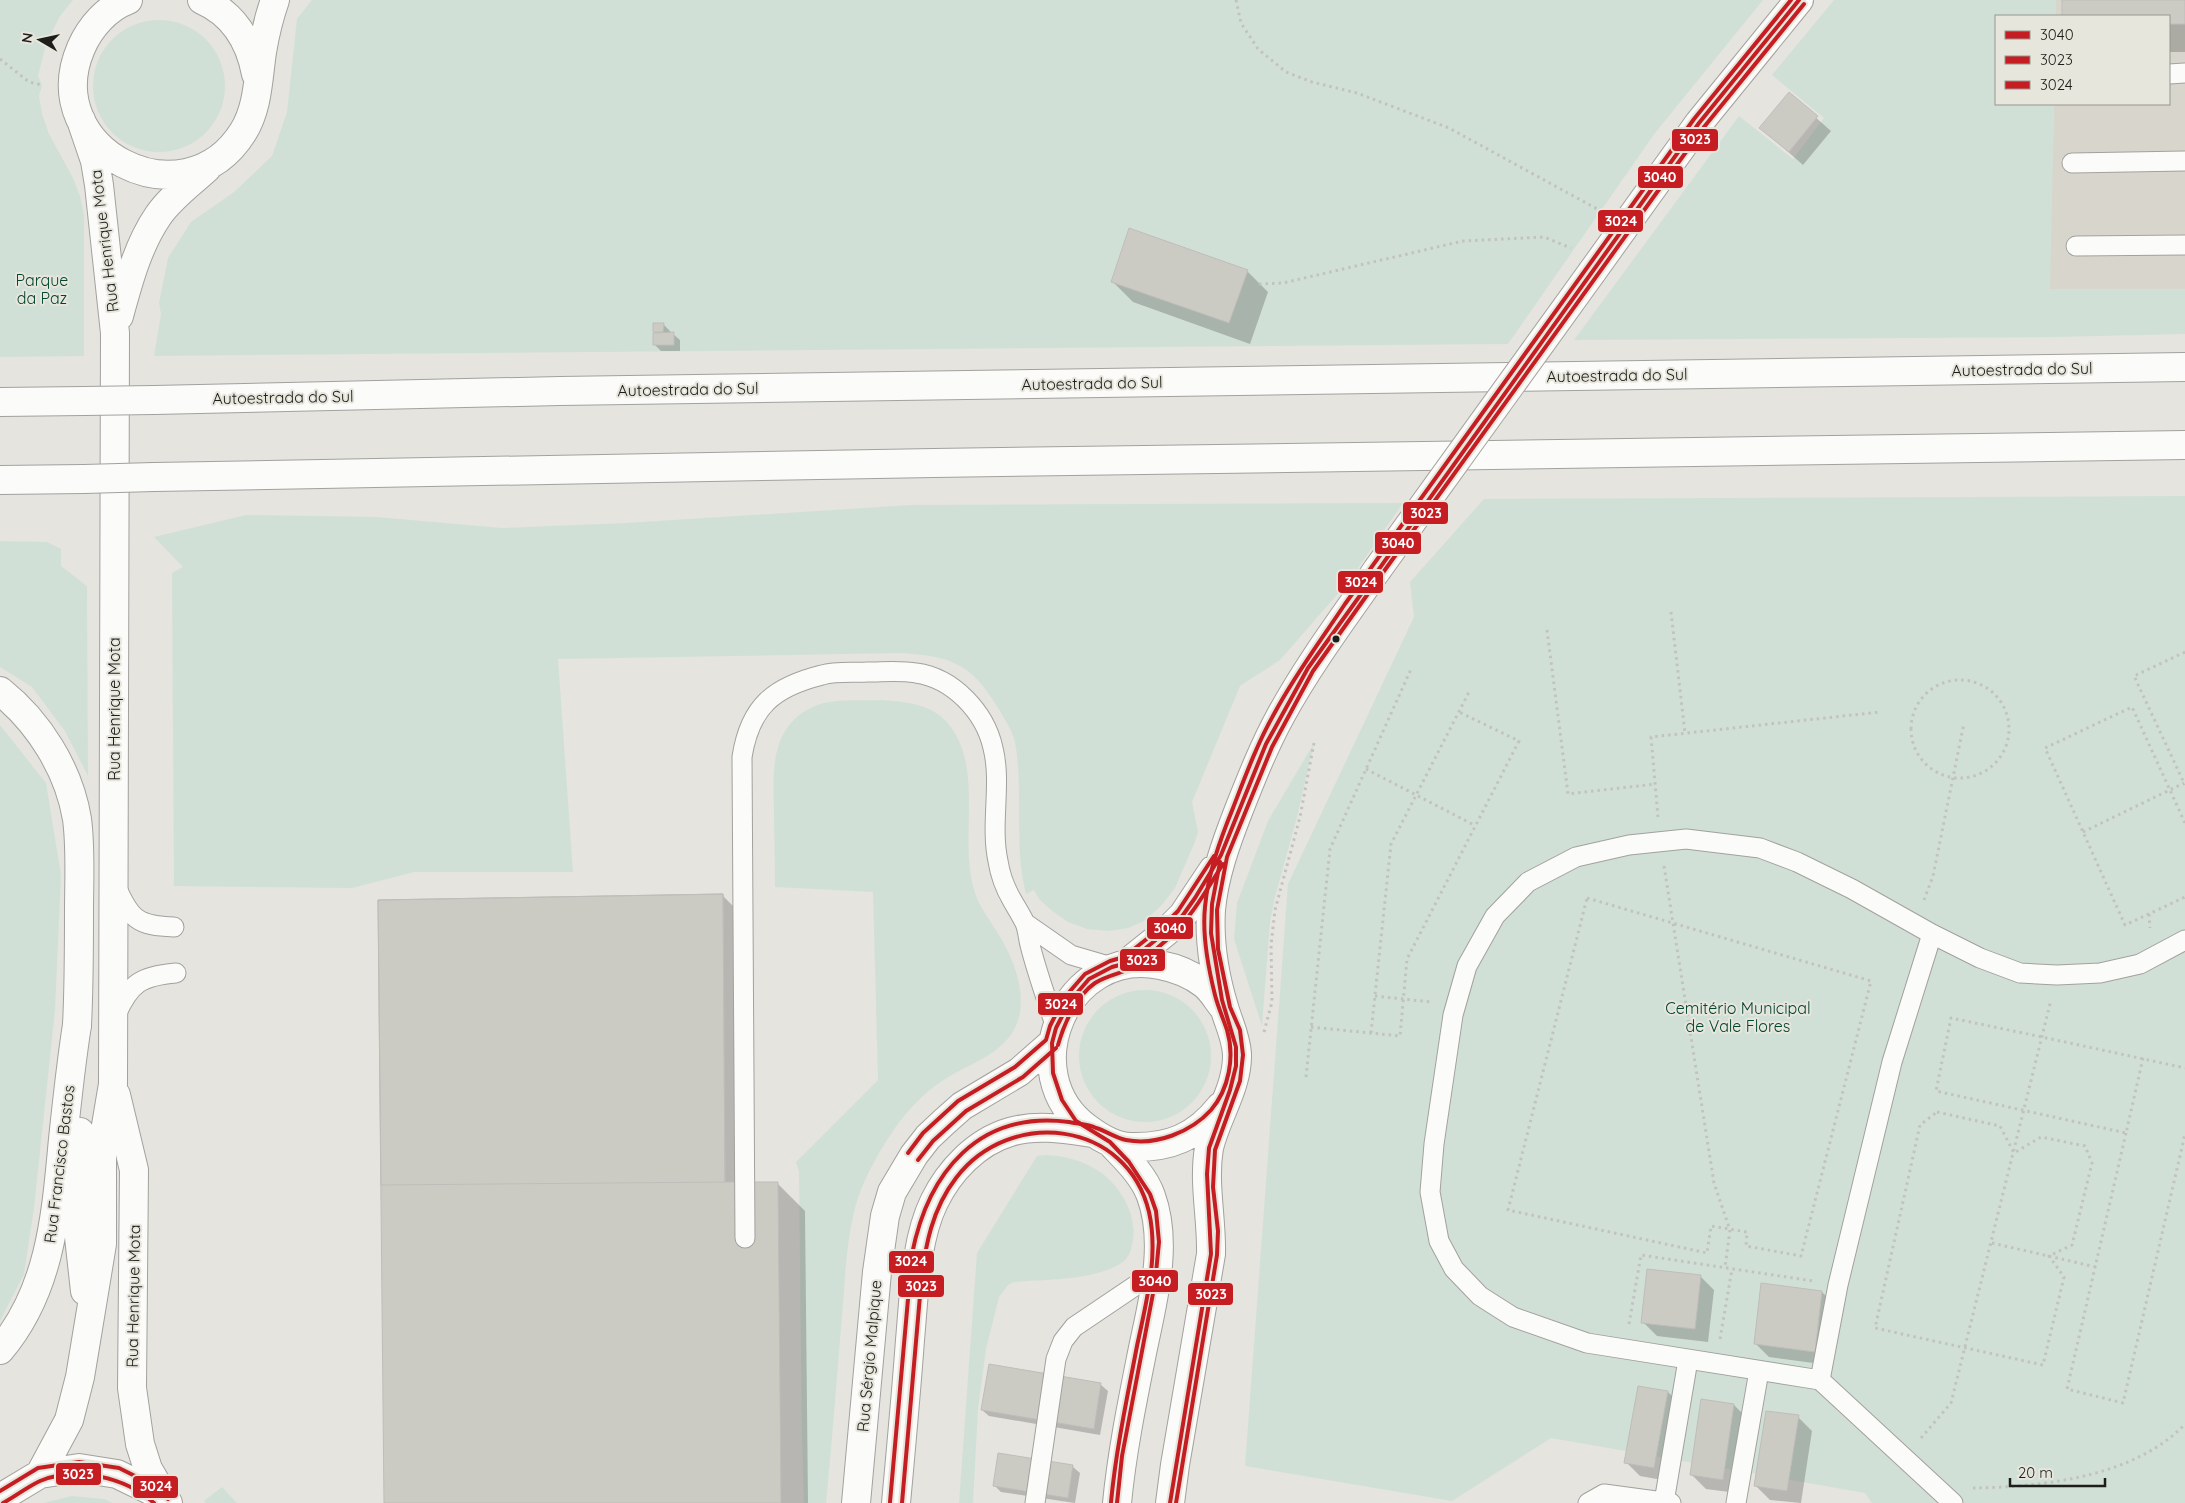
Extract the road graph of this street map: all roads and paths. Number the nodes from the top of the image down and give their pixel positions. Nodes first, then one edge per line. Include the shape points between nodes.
1 (128, 0) edge
2 (202, 0) edge
3 (275, 0) edge
4 (1236, 0) edge
5 (1799, 0) edge
6 (0, 60) edge
7 (2170, 74) edge
8 (2185, 74) edge
9 (42, 85) dead end
10 (256, 96) junction
11 (81, 120) junction
12 (216, 160) junction
13 (2185, 162) edge
14 (2072, 163) dead end
15 (1606, 214) dead end
16 (2185, 245) edge
17 (2076, 246) dead end
18 (1594, 269) junction
19 (1258, 284) dead end
20 (115, 333) junction
21 (2185, 367) edge
22 (0, 402) edge
23 (2185, 445) edge
24 (0, 480) edge
25 (29, 480) junction
26 (0, 487) edge
27 (1671, 612) dead end
28 (1547, 630) dead end
29 (2185, 652) edge
30 (1412, 667) dead end
31 (1470, 690) dead end
32 (0, 691) edge
33 (1459, 712) junction
34 (1880, 712) dead end
35 (1964, 723) dead end
36 (1685, 733) junction
37 (1314, 743) dead end
38 (1366, 769) junction
39 (1952, 778) junction
40 (1655, 784) junction
41 (2185, 784) edge
42 (2170, 790) junction
43 (1416, 795) junction
44 (2185, 823) edge
45 (1474, 826) junction
46 (2083, 832) junction
47 (1660, 842) junction
48 (1222, 855) junction
49 (113, 879) junction
50 (2185, 897) edge
51 (1909, 921) junction
52 (1673, 922) junction
53 (1025, 923) junction
54 (174, 927) dead end
55 (1932, 934) junction
56 (2185, 940) edge
57 (1120, 965) junction
58 (176, 973) dead end
59 (2057, 975) junction
60 (1375, 996) junction
61 (1404, 999) junction
62 (1456, 1005) junction
63 (1224, 1009) junction
64 (113, 1024) junction
65 (77, 1025) junction
66 (1311, 1027) junction
67 (1371, 1034) junction
68 (1054, 1036) junction
69 (2042, 1037) junction
70 (1262, 1039) dead end
71 (2143, 1058) junction
72 (2185, 1068) edge
73 (1306, 1077) dead end
74 (113, 1084) junction
75 (1224, 1102) junction
76 (2025, 1111) junction
77 (2126, 1133) junction
78 (2185, 1134) edge
79 (1101, 1137) junction
80 (2014, 1153) junction
81 (1730, 1230) junction
82 (745, 1238) dead end
83 (1992, 1243) junction
84 (2049, 1256) junction
85 (1725, 1267) junction
86 (2096, 1267) junction
87 (1732, 1268) junction
88 (1157, 1271) junction
89 (1838, 1284) junction
90 (88, 1320) junction
91 (1965, 1348) junction
92 (0, 1350) edge
93 (1624, 1350) junction
94 (1688, 1360) junction
95 (1716, 1364) junction
96 (1759, 1370) junction
97 (1820, 1380) junction
98 (2185, 1424) edge
99 (1903, 1458) junction
100 (40, 1474) junction
101 (1935, 1488) junction
102 (1, 1497) edge
103 (1668, 1502) edge
104 (163, 1503) edge
105 (168, 1503) edge
106 (856, 1503) edge
107 (896, 1503) edge
108 (1035, 1503) edge
109 (1117, 1503) edge
110 (1170, 1503) edge
111 (1588, 1503) edge
112 (1736, 1503) edge
113 (1953, 1503) edge

1 - 11 main road, Rua Henrique Mota via 96,24 79,53 74,87
2 - 10 main road via 224,13 247,42 256,78
3 - 10 main road
4 - 15 path via 1241,23 1258,49 1286,72 1357,93 1449,128
5 - 18 main road via 1699,123
6 - 9 path via 29,82
7 - 8 lane
10 - 12 main road, Rua Henrique Mota via 242,132
11 - 12 main road via 101,149 131,169 148,174 174,174 200,168
11 - 20 main road, Rua Henrique Mota via 99,185
12 - 20 main road, Rua Henrique Mota via 158,216 126,288
13 - 14 lane
16 - 17 lane
18 - 19 path via 1568,246 1544,237 1489,239 1463,241 1283,283
18 - 48 main road, bridge via 1308,668 1266,744
20 - 49 main road, Rua Henrique Mota
21 - 22 main road, Autoestrada do Sul, bridge
23 - 25 main road, bridge via 934,462
24 - 25 main road
25 - 26 main road
27 - 36 path
28 - 40 path via 1568,794
29 - 41 path via 2134,676
30 - 38 path
31 - 33 path
32 - 65 main road via 44,738 71,794 79,846
33 - 43 path
33 - 45 path via 1519,741
34 - 36 path
35 - 39 path
36 - 40 path via 1651,737
37 - 70 path via 1300,817 1275,910 1271,945 1272,1002
38 - 43 path
38 - 66 path via 1330,849
39 - 39 path via 1961,779 1985,772 1997,761 2008,740 2009,722 2004,708 1989,689 1973,682 1959,680 1932,688 1920,701 1912,719 1911,736 1919,757 1936,772
39 - 51 path via 1934,876 1926,899
40 - 47 path
41 - 42 path
42 - 44 path
42 - 46 path
42 - 46 path via 2132,707 2045,748
43 - 45 path
43 - 60 path via 1391,844
45 - 61 path via 1407,959
46 - 50 path via 2125,925
47 - 51 lane via 1686,839 1760,848 1836,881
47 - 52 path
47 - 62 lane via 1629,844 1576,858 1528,882 1495,916 1467,966
48 - 57 main road via 1183,915 1167,931
48 - 63 main road via 1211,910 1212,950
49 - 54 lane via 125,906 137,920 154,926
49 - 64 main road, Rua Henrique Mota
51 - 55 lane
52 - 81 path via 1714,1183
52 - 81 path via 1871,980 1800,1256 1746,1246 1747,1232
52 - 81 path via 1587,898 1508,1210 1707,1253 1711,1226
53 - 57 lane via 1071,955
53 - 68 lane
53 - 82 lane via 1002,879 997,859 993,748 983,722 958,691 938,679 917,673 827,673 787,686 762,706 745,738 742,757
55 - 59 lane via 2020,973
55 - 89 lane via 1892,1062
56 - 59 lane via 2140,964 2100,973
57 - 63 main road via 1147,962 1177,968 1205,984
57 - 68 main road via 1090,979 1070,1000
58 - 64 lane via 154,975 137,982 124,998
59 - 69 path
60 - 61 path
60 - 67 path
61 - 62 path
61 - 67 path via 1400,1036
62 - 93 lane via 1439,1105 1430,1192 1439,1240 1454,1269 1480,1296 1513,1316 1587,1343
63 - 75 main road via 1234,1031 1237,1056 1234,1080
64 - 74 main road, Rua Henrique Mota
65 - 90 main road via 79,1237
65 - 92 main road, Rua Francisco Bastos via 47,1260 30,1304
66 - 67 path
66 - 73 path
68 - 79 main road via 1053,1073 1062,1100 1076,1120
68 - 106 main road, Rua Sérgio Malpique via 1019,1072 968,1102 928,1137 892,1192 877,1272
69 - 71 path
69 - 76 path
69 - 76 path via 1951,1018 1936,1091
71 - 72 path
71 - 77 path
74 - 90 main road, Rua Henrique Mota via 102,1149 102,1244
74 - 105 main road, Rua Henrique Mota via 134,1170 132,1388 140,1444 148,1469
75 - 79 main road via 1207,1123 1184,1139 1157,1146 1129,1147
75 - 110 main road via 1209,1149 1211,1254
76 - 77 path
76 - 80 path
77 - 86 path
78 - 86 path via 2123,1403 2067,1389
79 - 88 main road via 1129,1162 1150,1194 1159,1236
79 - 107 main road via 1031,1127 993,1138 957,1166 934,1202 926,1224 917,1275
80 - 83 path
80 - 84 path via 2041,1137 2085,1146 2092,1163 2072,1245
80 - 91 path via 2000,1126 1937,1112 1920,1125 1875,1328
81 - 85 path
83 - 84 path
83 - 91 path
84 - 86 path
84 - 91 path via 2064,1277 2043,1365
85 - 87 path
85 - 93 path via 1641,1255
87 - 89 path
87 - 95 path
88 - 108 lane via 1074,1328 1063,1341 1056,1359
88 - 109 main road via 1122,1456
89 - 97 lane
90 - 100 main road, Rua Henrique Mota via 80,1377 69,1420
91 - 99 path via 1951,1403
93 - 94 lane
94 - 95 lane
94 - 103 lane
95 - 96 lane
96 - 97 lane
96 - 112 lane
97 - 99 lane
98 - 101 path via 2150,1452 2077,1477 2034,1485
99 - 101 lane
100 - 102 main road
100 - 104 main road via 78,1468 117,1474 152,1492
101 - 113 lane
103 - 111 lane via 1604,1494

